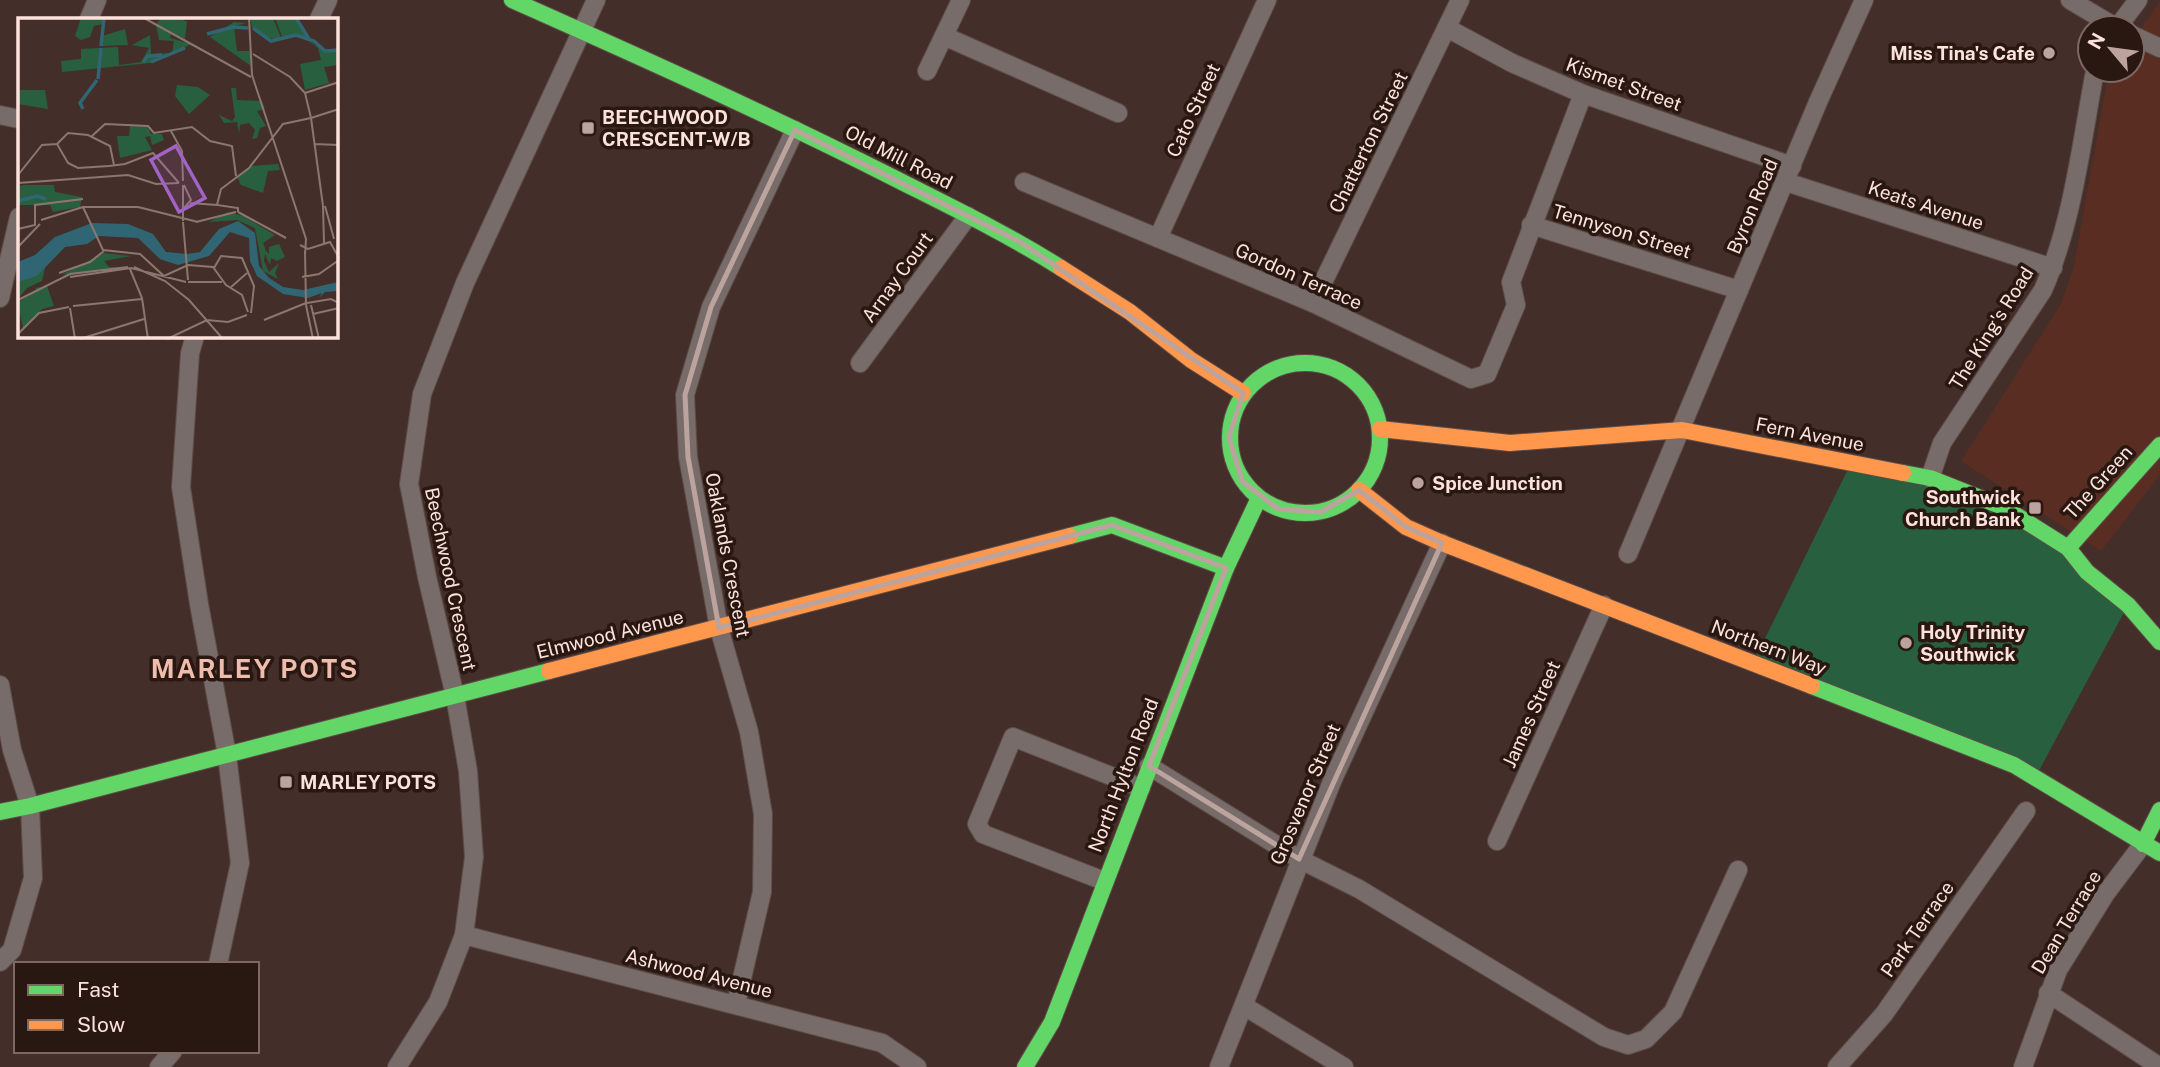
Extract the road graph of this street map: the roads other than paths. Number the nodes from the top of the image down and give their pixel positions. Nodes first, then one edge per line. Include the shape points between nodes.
1 (97, 0) edge
2 (328, 0) edge
3 (512, 0) edge
4 (596, 0) edge
5 (961, 0) edge
6 (1267, 0) edge
7 (1460, 0) edge
8 (1864, 0) edge
9 (2070, 0) edge
10 (2094, 14) edge
11 (89, 18) edge
12 (319, 18) edge
13 (1447, 28) junction
14 (582, 31) junction
15 (944, 36) junction
16 (927, 71) dead end
17 (2093, 84) edge
18 (1583, 94) junction
19 (1118, 113) dead end
20 (0, 115) edge
21 (18, 119) edge
22 (795, 130) junction
23 (1789, 174) junction
24 (1024, 182) dead end
25 (968, 216) junction
26 (18, 221) edge
27 (1531, 225) junction
28 (1158, 237) junction
29 (2053, 268) junction
30 (1740, 290) junction
31 (0, 298) edge
32 (1313, 303) junction
33 (194, 338) edge
34 (860, 363) dead end
35 (1243, 393) junction
36 (1380, 429) junction
37 (1682, 430) junction
38 (2160, 445) edge
39 (1930, 478) junction
40 (1359, 491) junction
41 (1259, 498) junction
42 (1442, 543) junction
43 (2068, 548) junction
44 (1628, 554) dead end
45 (1226, 568) junction
46 (1604, 605) junction
47 (719, 628) junction
48 (2160, 642) edge
49 (0, 685) edge
50 (455, 696) junction
51 (228, 755) junction
52 (1149, 766) junction
53 (1141, 788) junction
54 (30, 806) junction
55 (2160, 810) edge
56 (2026, 811) dead end
57 (0, 812) edge
58 (1497, 841) dead end
59 (2143, 844) junction
60 (2160, 853) edge
61 (1299, 859) junction
62 (1738, 870) dead end
63 (1104, 881) junction
64 (464, 935) junction
65 (0, 962) edge
66 (218, 962) edge
67 (2048, 993) junction
68 (736, 1004) junction
69 (1244, 1006) junction
70 (171, 1053) edge
71 (159, 1067) edge
72 (397, 1067) edge
73 (917, 1067) edge
74 (1026, 1067) edge
75 (1219, 1067) edge
76 (1344, 1067) edge
77 (1837, 1067) edge
78 (2023, 1067) edge
79 (2160, 1067) edge

1 - 11 street
2 - 12 street
3 - 14 street, Old Mill Road
4 - 14 street, Beechwood Crescent
5 - 15 street
6 - 28 street, Cato Street
7 - 13 street, Chatterton Street
8 - 23 street, Byron Road
9 - 10 street
13 - 18 street, Kismet Street
13 - 32 street, Chatterton Street
14 - 22 street, Old Mill Road
14 - 50 street, Beechwood Crescent via 465,282 422,394 409,484
15 - 16 street
15 - 19 street
17 - 29 street, The King's Road
18 - 23 street, Kismet Street
18 - 27 street
20 - 21 street
22 - 25 street, Old Mill Road
22 - 47 street, Oaklands Crescent via 711,307 685,395 688,457
23 - 29 street, Keats Avenue
23 - 30 street, Byron Road
24 - 28 street, Gordon Terrace
25 - 34 street, Arnay Court
25 - 35 street, Old Mill Road via 1020,242 1130,312
26 - 31 street
27 - 30 street, Tennyson Street
27 - 32 street, Gordon Terrace via 1511,282 1516,305 1487,374 1471,379
28 - 32 street, Gordon Terrace
29 - 39 street, The King's Road via 1942,443
30 - 37 street, Byron Road
33 - 51 street via 181,487
35 - 36 street via 1262,375 1286,364 1311,362 1336,369 1358,383 1373,404
35 - 41 street via 1229,437 1232,460 1242,481
36 - 37 street via 1510,443
36 - 40 street via 1372,472
37 - 39 street, Fern Avenue
37 - 44 street
38 - 43 street, The Green
39 - 43 street, Fern Avenue via 2003,508
40 - 41 street via 1321,512 1278,509
40 - 42 street, Northern Way via 1405,527
41 - 45 street, North Hylton Road
42 - 46 street, Northern Way
42 - 61 street, Grosvenor Street
43 - 48 street, Fern Avenue
45 - 47 street, Elmwood Avenue via 1112,525
45 - 52 street, North Hylton Road
46 - 58 street, James Street
46 - 59 street, Northern Way via 2014,765
47 - 50 street, Elmwood Avenue
47 - 68 street, Oaklands Crescent via 749,732 763,814 762,892
49 - 54 street via 12,750
50 - 51 street, Elmwood Avenue
50 - 64 street, Beechwood Crescent via 468,771 474,858
51 - 54 street, Elmwood Avenue
51 - 66 street via 240,863
52 - 53 street, North Hylton Road
52 - 61 street
53 - 63 street, North Hylton Road
53 - 63 street via 1013,737 977,824 983,834
54 - 57 street, Elmwood Avenue
54 - 65 street via 33,878 12,950
55 - 59 street
56 - 77 street, Park Terrace via 1884,1014
59 - 60 street, Northern Way
59 - 67 street, Dean Terrace via 2106,893
61 - 62 street via 1359,889 1604,1037 1628,1045 1646,1039 1673,1012
61 - 69 street, Grosvenor Street
63 - 74 street, North Hylton Road via 1052,1022
64 - 68 street, Ashwood Avenue
64 - 72 street, Beechwood Crescent via 438,1002
67 - 78 street, Dean Terrace
67 - 79 street
68 - 73 street, Ashwood Avenue via 882,1043
69 - 75 street, Grosvenor Street
69 - 76 street
70 - 71 street

